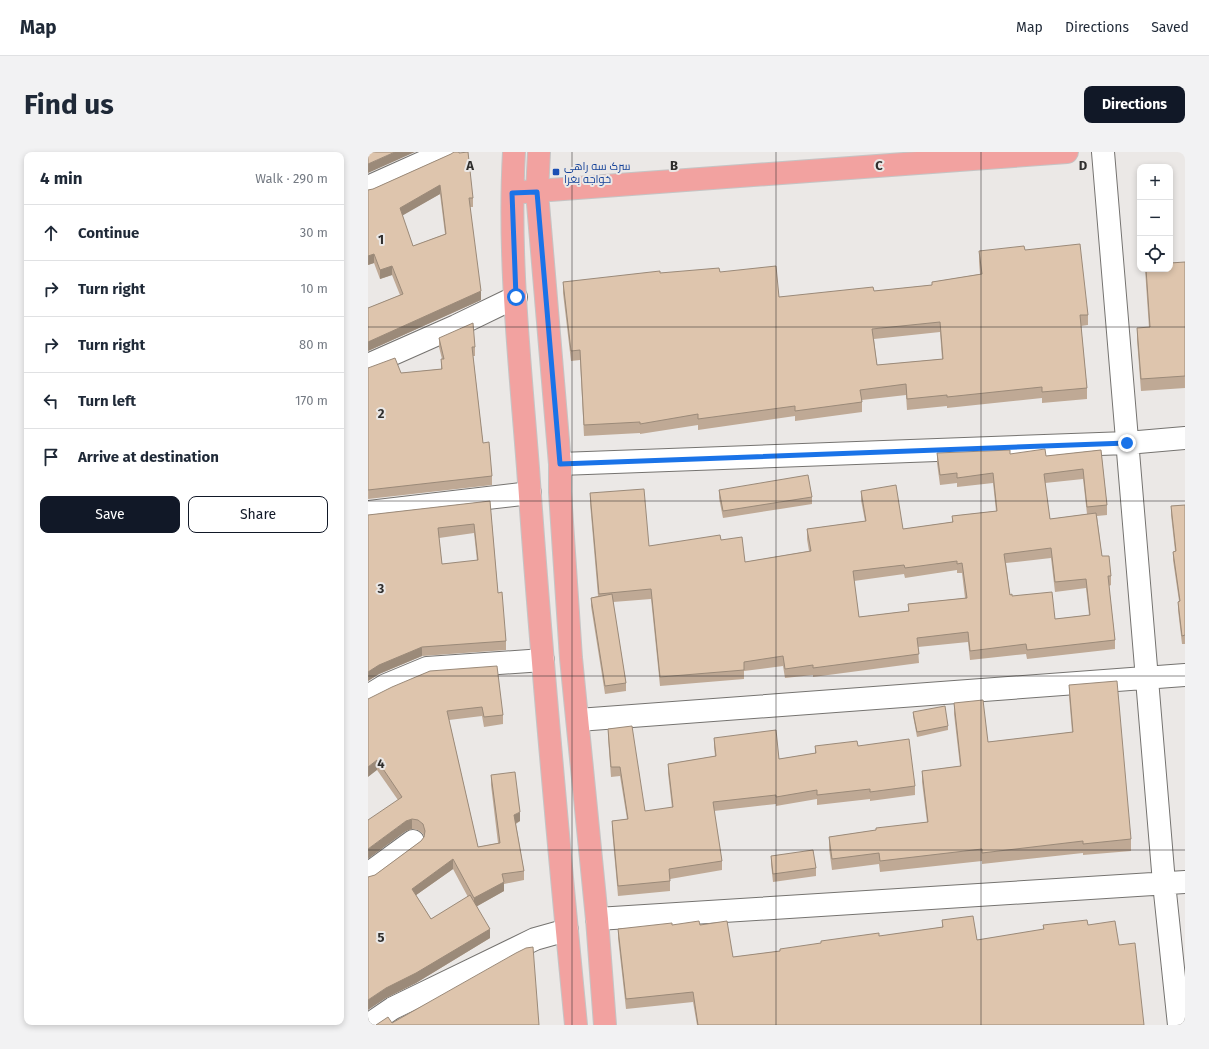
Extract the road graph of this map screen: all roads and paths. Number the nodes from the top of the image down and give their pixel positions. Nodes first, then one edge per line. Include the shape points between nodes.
1 (446, 152) edge
2 (514, 152) edge
3 (519, 152) edge
4 (539, 152) edge
5 (1067, 152) edge
6 (1102, 152) edge
7 (368, 187) edge
8 (537, 192) junction
9 (512, 193) junction
10 (516, 297) junction
11 (368, 365) edge
12 (1185, 438) edge
13 (1127, 443) junction
14 (560, 464) junction
15 (530, 493) junction
16 (368, 512) edge
17 (543, 660) junction
18 (1185, 675) edge
19 (1147, 678) junction
20 (368, 696) edge
21 (578, 720) junction
22 (413, 841) dead end
23 (368, 874) edge
24 (1175, 883) edge
25 (597, 919) junction
26 (567, 930) junction
27 (368, 1025) edge
28 (576, 1025) edge
29 (605, 1025) edge
30 (1179, 1025) edge

1 - 7 street
2 - 3 main road
2 - 9 main road
4 - 8 main road
5 - 8 main road
6 - 13 street
8 - 9 main road
8 - 14 main road
9 - 10 main road
10 - 11 street
10 - 15 main road
12 - 13 street
13 - 14 street
13 - 19 street
14 - 21 main road via 571,658
15 - 16 street
15 - 17 main road
17 - 20 street via 428,668 386,685
17 - 26 main road
18 - 19 street
19 - 21 street
19 - 24 street
21 - 25 main road
22 - 23 street
24 - 25 street
24 - 30 street
25 - 29 main road
26 - 27 street via 535,939 393,1008
26 - 28 main road

